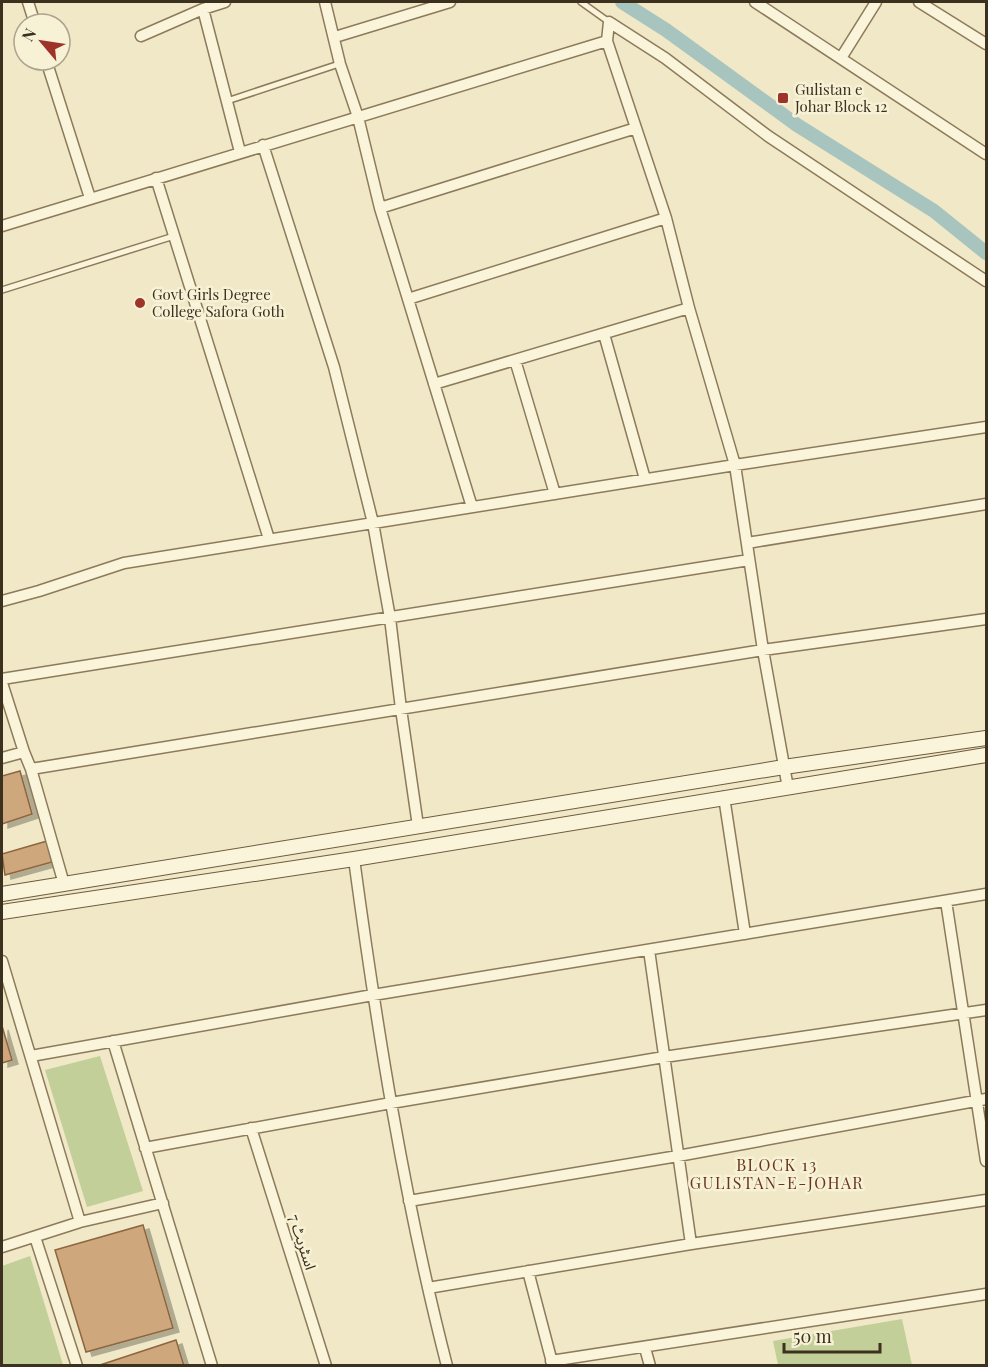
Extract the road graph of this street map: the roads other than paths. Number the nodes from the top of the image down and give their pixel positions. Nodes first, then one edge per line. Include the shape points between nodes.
1 (225, 2) edge
2 (325, 2) edge
3 (450, 2) edge
4 (581, 2) edge
5 (755, 2) edge
6 (876, 2) edge
7 (919, 2) edge
8 (203, 9) junction
9 (609, 22) junction
10 (141, 36) dead end
11 (334, 37) junction
12 (607, 41) junction
13 (987, 44) edge
14 (841, 58) junction
15 (340, 64) junction
16 (50, 72) edge
17 (227, 101) junction
18 (358, 117) junction
19 (636, 128) junction
20 (263, 145) junction
21 (240, 152) junction
22 (987, 154) edge
23 (156, 178) junction
24 (90, 198) junction
25 (380, 208) junction
26 (666, 218) junction
27 (2, 226) edge
28 (174, 236) junction
29 (987, 281) edge
30 (2, 290) edge
31 (408, 299) junction
32 (689, 308) junction
33 (604, 334) junction
34 (515, 360) junction
35 (434, 384) junction
36 (987, 427) edge
37 (735, 465) junction
38 (645, 479) junction
39 (555, 494) junction
40 (987, 504) edge
41 (472, 507) junction
42 (373, 523) junction
43 (269, 539) junction
44 (747, 543) junction
45 (749, 560) junction
46 (2, 601) edge
47 (390, 618) junction
48 (987, 619) edge
49 (763, 650) junction
50 (2, 681) edge
51 (401, 709) junction
52 (987, 738) edge
53 (24, 752) junction
54 (987, 755) edge
55 (2, 758) edge
56 (784, 767) junction
57 (32, 770) junction
58 (788, 788) junction
59 (724, 797) junction
60 (488, 816) junction
61 (418, 826) junction
62 (491, 836) junction
63 (354, 859) junction
64 (64, 884) junction
65 (2, 894) edge
66 (987, 894) edge
67 (946, 901) junction
68 (2, 912) edge
69 (745, 934) junction
70 (649, 950) junction
71 (2, 961) edge
72 (373, 994) junction
73 (987, 1010) edge
74 (964, 1014) junction
75 (113, 1041) junction
76 (31, 1056) junction
77 (664, 1057) junction
78 (982, 1100) edge
79 (391, 1103) junction
80 (251, 1128) junction
81 (145, 1148) junction
82 (678, 1156) junction
83 (987, 1161) edge
84 (987, 1200) edge
85 (410, 1201) junction
86 (163, 1203) junction
87 (80, 1222) junction
88 (34, 1237) junction
89 (691, 1244) junction
90 (2, 1247) edge
91 (528, 1271) junction
92 (428, 1288) junction
93 (987, 1294) edge
94 (645, 1348) junction
95 (552, 1363) edge
96 (77, 1365) edge
97 (212, 1365) edge
98 (326, 1365) edge
99 (447, 1365) edge
100 (650, 1365) edge

1 - 8 street
2 - 11 street
3 - 11 street
4 - 9 lane
5 - 14 street
6 - 14 street
7 - 13 street
8 - 10 street
8 - 17 street
9 - 12 street
9 - 29 street via 665,58 768,136
11 - 15 street
12 - 18 street
12 - 19 street
14 - 22 street
15 - 17 lane
15 - 18 street
16 - 24 street
17 - 21 street
18 - 20 street
18 - 25 street
19 - 25 street
19 - 26 street
20 - 21 street
20 - 42 street via 334,367
21 - 23 street
23 - 24 street
23 - 28 street
24 - 27 street
25 - 31 street
26 - 31 street
26 - 32 street
28 - 30 lane
28 - 43 street
31 - 35 street
32 - 33 street
32 - 37 street
33 - 34 street
33 - 38 street
34 - 35 street
34 - 39 street
35 - 41 street
36 - 37 street
37 - 38 street
37 - 44 street
38 - 39 street
39 - 41 street
40 - 44 street
41 - 42 street
42 - 43 street
42 - 47 street
43 - 46 street via 124,563
44 - 45 street
45 - 47 street
45 - 49 street
47 - 50 street
47 - 51 street
48 - 49 street
49 - 51 street
49 - 56 street
50 - 53 street
51 - 57 street
51 - 61 street
52 - 56 street
53 - 55 street
53 - 57 street
54 - 58 street
56 - 58 street
56 - 60 street
57 - 64 street
58 - 59 street
59 - 62 street
59 - 69 street
60 - 61 street
60 - 62 street
61 - 64 street
62 - 63 street
63 - 68 street
63 - 72 street
64 - 65 street
66 - 67 street
67 - 69 street
67 - 74 street
69 - 70 street
70 - 72 street
70 - 77 street
71 - 76 street
72 - 75 street
72 - 79 street
73 - 74 street
74 - 77 street
74 - 78 street
75 - 76 street
75 - 81 street
76 - 87 street
77 - 79 street
77 - 82 street
78 - 82 street
78 - 83 street
79 - 80 street
79 - 85 street
80 - 81 street
80 - 98 street, اسٹریٹ 7
81 - 86 street
82 - 85 street
82 - 89 street
84 - 89 street
85 - 92 street
86 - 87 street
86 - 97 street
87 - 88 street
88 - 90 street
88 - 96 street
89 - 91 street
91 - 92 street
91 - 95 street
92 - 99 street
93 - 94 street
94 - 95 street
94 - 100 street

